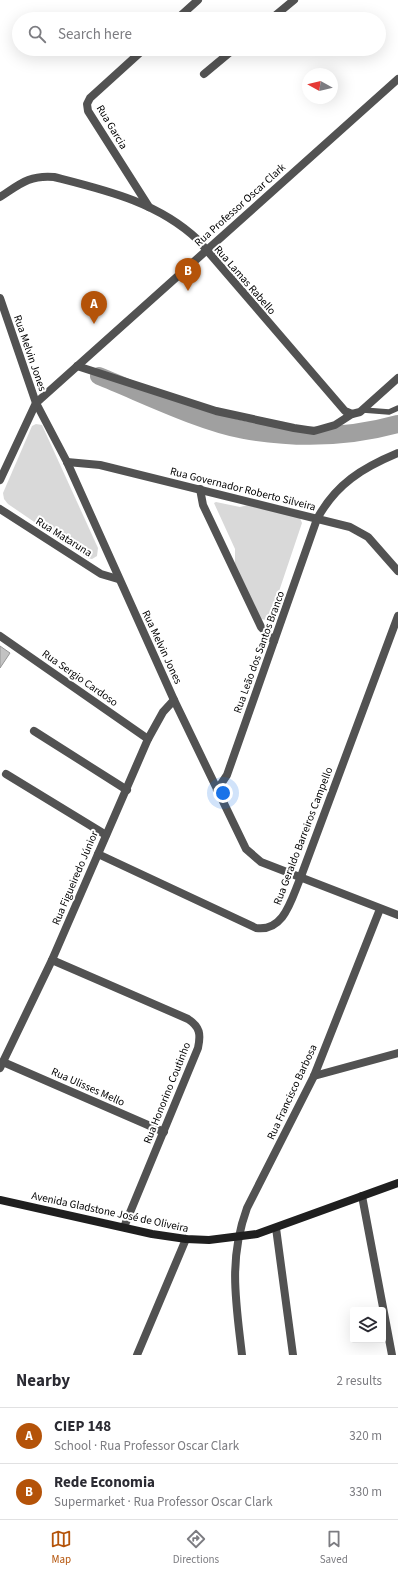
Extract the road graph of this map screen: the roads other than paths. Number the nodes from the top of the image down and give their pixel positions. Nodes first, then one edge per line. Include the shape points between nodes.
1 (198, 0) edge
2 (294, 0) edge
3 (185, 12) edge
4 (279, 12) edge
5 (136, 56) edge
6 (226, 56) edge
7 (204, 74) dead end
8 (398, 80) edge
9 (0, 197) edge
10 (149, 208) junction
11 (206, 251) junction
12 (0, 298) edge
13 (77, 366) junction
14 (398, 378) edge
15 (36, 403) junction
16 (398, 408) edge
17 (363, 410) junction
18 (352, 414) junction
19 (398, 454) edge
20 (66, 462) junction
21 (0, 480) edge
22 (200, 489) junction
23 (0, 509) edge
24 (317, 519) junction
25 (398, 571) edge
26 (118, 579) junction
27 (398, 616) edge
28 (0, 636) edge
29 (274, 641) junction
30 (174, 700) junction
31 (34, 731) dead end
32 (148, 739) junction
33 (6, 774) dead end
34 (127, 790) junction
35 (216, 790) junction
36 (106, 835) junction
37 (98, 854) junction
38 (300, 879) junction
39 (380, 910) junction
40 (398, 915) edge
41 (52, 960) junction
42 (398, 1053) edge
43 (1, 1065) edge
44 (314, 1076) junction
45 (164, 1132) junction
46 (398, 1183) edge
47 (362, 1196) junction
48 (0, 1200) edge
49 (124, 1227) junction
50 (276, 1228) junction
51 (238, 1237) junction
52 (186, 1240) junction
53 (137, 1355) edge
54 (242, 1355) edge
55 (293, 1355) edge
56 (392, 1355) edge

1 - 3 street
2 - 4 street
5 - 10 street, Rua Garcia via 90,98 87,104 88,111
6 - 7 street
8 - 11 street, Rua Professor Oscar Clark
9 - 10 street, Rua Lamas Rabello via 30,178 54,176 115,192
10 - 11 street, Rua Lamas Rabello via 188,231
11 - 13 street, Rua Professor Oscar Clark
11 - 18 street, Rua Lamas Rabello via 345,411
12 - 15 street, Rua Melvin Jones
13 - 15 street, Rua Professor Oscar Clark
13 - 18 street via 216,412 294,428 314,431 335,425
14 - 17 street
15 - 20 street, Rua Melvin Jones
15 - 21 street, Rua Professor Oscar Clark
16 - 17 lane via 389,412
17 - 18 street
19 - 24 street, Rua Leão dos Santos Branco via 372,464 353,478 330,498
20 - 22 street, Rua Governador Roberto Silveira via 100,465
20 - 26 street, Rua Melvin Jones
22 - 24 street, Rua Governador Roberto Silveira
22 - 29 street via 203,505 261,627
23 - 26 street, Rua Mataruna via 101,574
24 - 25 street, Rua Governador Roberto Silveira via 350,527 368,537
24 - 29 street, Rua Leão dos Santos Branco
26 - 30 street, Rua Melvin Jones
27 - 38 street, Rua Geraldo Barreiros Campello
28 - 32 street, Rua Sergio Cardoso
29 - 35 street, Rua Leão dos Santos Branco via 226,775
30 - 32 street, Rua Figueiredo Júnior via 163,712
30 - 35 street, Rua Melvin Jones
31 - 34 street
32 - 34 street, Rua Figueiredo Júnior
33 - 36 street
34 - 36 street, Rua Figueiredo Júnior
35 - 38 street, Rua Melvin Jones via 241,842 253,857
36 - 37 street, Rua Figueiredo Júnior
37 - 38 street, Rua Geraldo Barreiros Campello via 256,928 264,929 278,922 285,914
37 - 41 street, Rua Figueiredo Júnior
38 - 39 street, Rua Melvin Jones
39 - 40 street, Rua Melvin Jones
39 - 44 street, Rua Francisco Barbosa
41 - 43 street, Rua Figueiredo Júnior
41 - 45 street, Rua Honorino Coutinho via 188,1019 197,1026 200,1038 198,1048
42 - 44 street
43 - 45 street, Rua Ulisses Mello
44 - 51 street, Rua Francisco Barbosa via 247,1208
45 - 49 street, Rua Honorino Coutinho
46 - 47 main road, Avenida Gladstone José de Oliveira
47 - 50 main road, Avenida Gladstone José de Oliveira
47 - 56 street
48 - 49 main road, Avenida Gladstone José de Oliveira
49 - 52 main road, Avenida Gladstone José de Oliveira
50 - 51 main road, Avenida Gladstone José de Oliveira
50 - 55 street
51 - 52 main road, Avenida Gladstone José de Oliveira
51 - 54 street, Rua Francisco Barbosa via 234,1285
52 - 53 street

